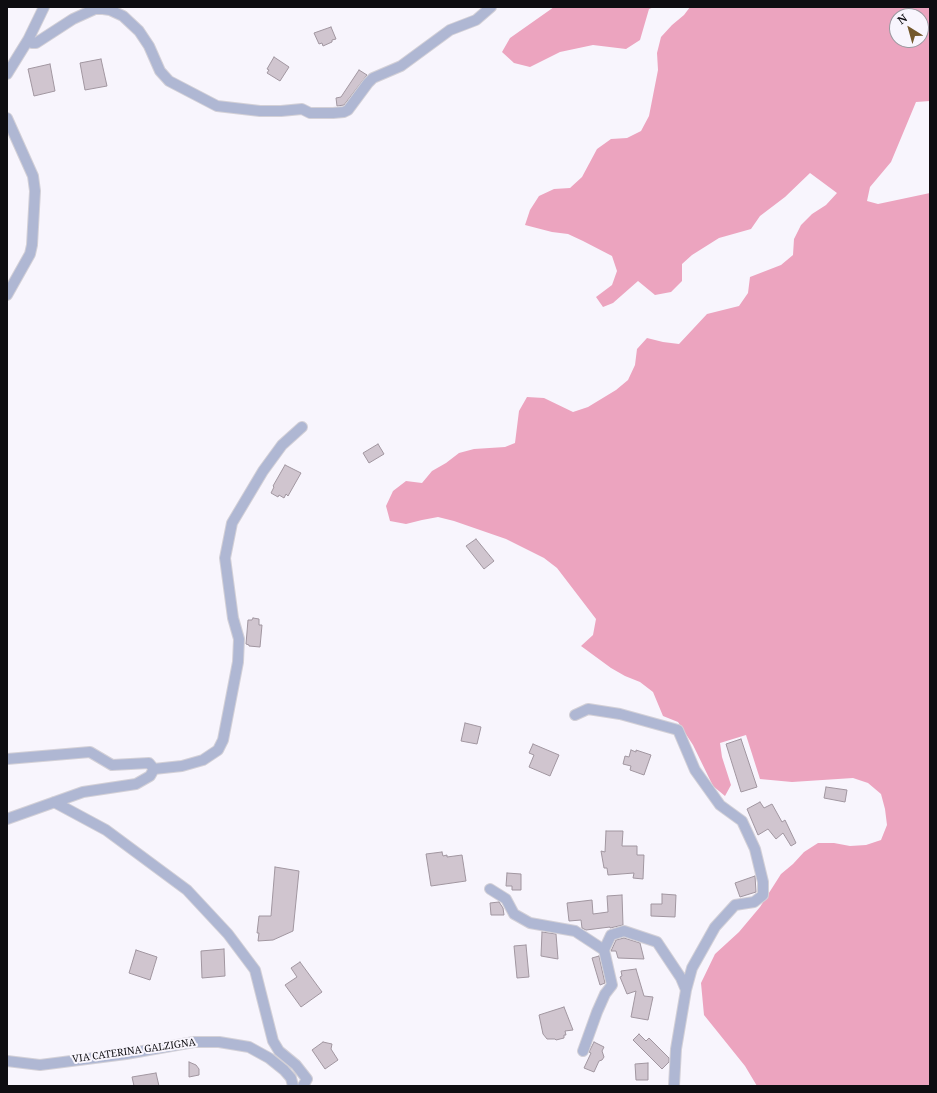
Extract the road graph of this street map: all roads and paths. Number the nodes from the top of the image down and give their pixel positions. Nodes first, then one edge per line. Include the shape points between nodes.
1 (44, 7) edge
2 (491, 7) edge
3 (28, 40) junction
4 (7, 74) edge
5 (7, 118) edge
6 (7, 295) edge
7 (302, 427) dead end
8 (575, 715) dead end
9 (7, 759) edge
10 (154, 769) junction
11 (54, 802) junction
12 (7, 819) edge
13 (490, 889) dead end
14 (604, 950) junction
15 (686, 990) junction
16 (583, 1051) dead end
17 (7, 1062) edge
18 (293, 1086) edge
19 (303, 1086) edge
20 (674, 1086) edge

1 - 3 street
2 - 3 street via 476,20 450,30 401,66 373,78 348,110 333,113 310,113 302,109 260,111 216,106 169,81 160,71 139,31 123,16 103,8 73,19 36,43
3 - 4 street
5 - 6 street via 33,176 35,191 30,254
7 - 10 street via 282,445 263,471 232,523 225,558 239,639 238,662 223,740 218,750 203,760 182,766
8 - 15 street via 588,709 620,714 678,730 695,770 720,805 742,821 755,849 763,882 763,895 754,902 735,906 715,927 692,968
9 - 10 street via 90,752 112,765 149,763
10 - 11 street via 150,776 136,784 82,792
11 - 12 street
11 - 19 street via 106,830 187,890 228,934 255,970 273,1041 279,1051 296,1065 307,1079
13 - 14 street via 506,900 514,914 530,923 575,931
14 - 15 street via 611,936 624,932 657,942
14 - 16 street via 612,984 605,994
15 - 20 street via 676,1048
17 - 18 street, VIA CATERINA GALZIGNA via 40,1065 194,1042 219,1042 249,1047 269,1058 291,1078

